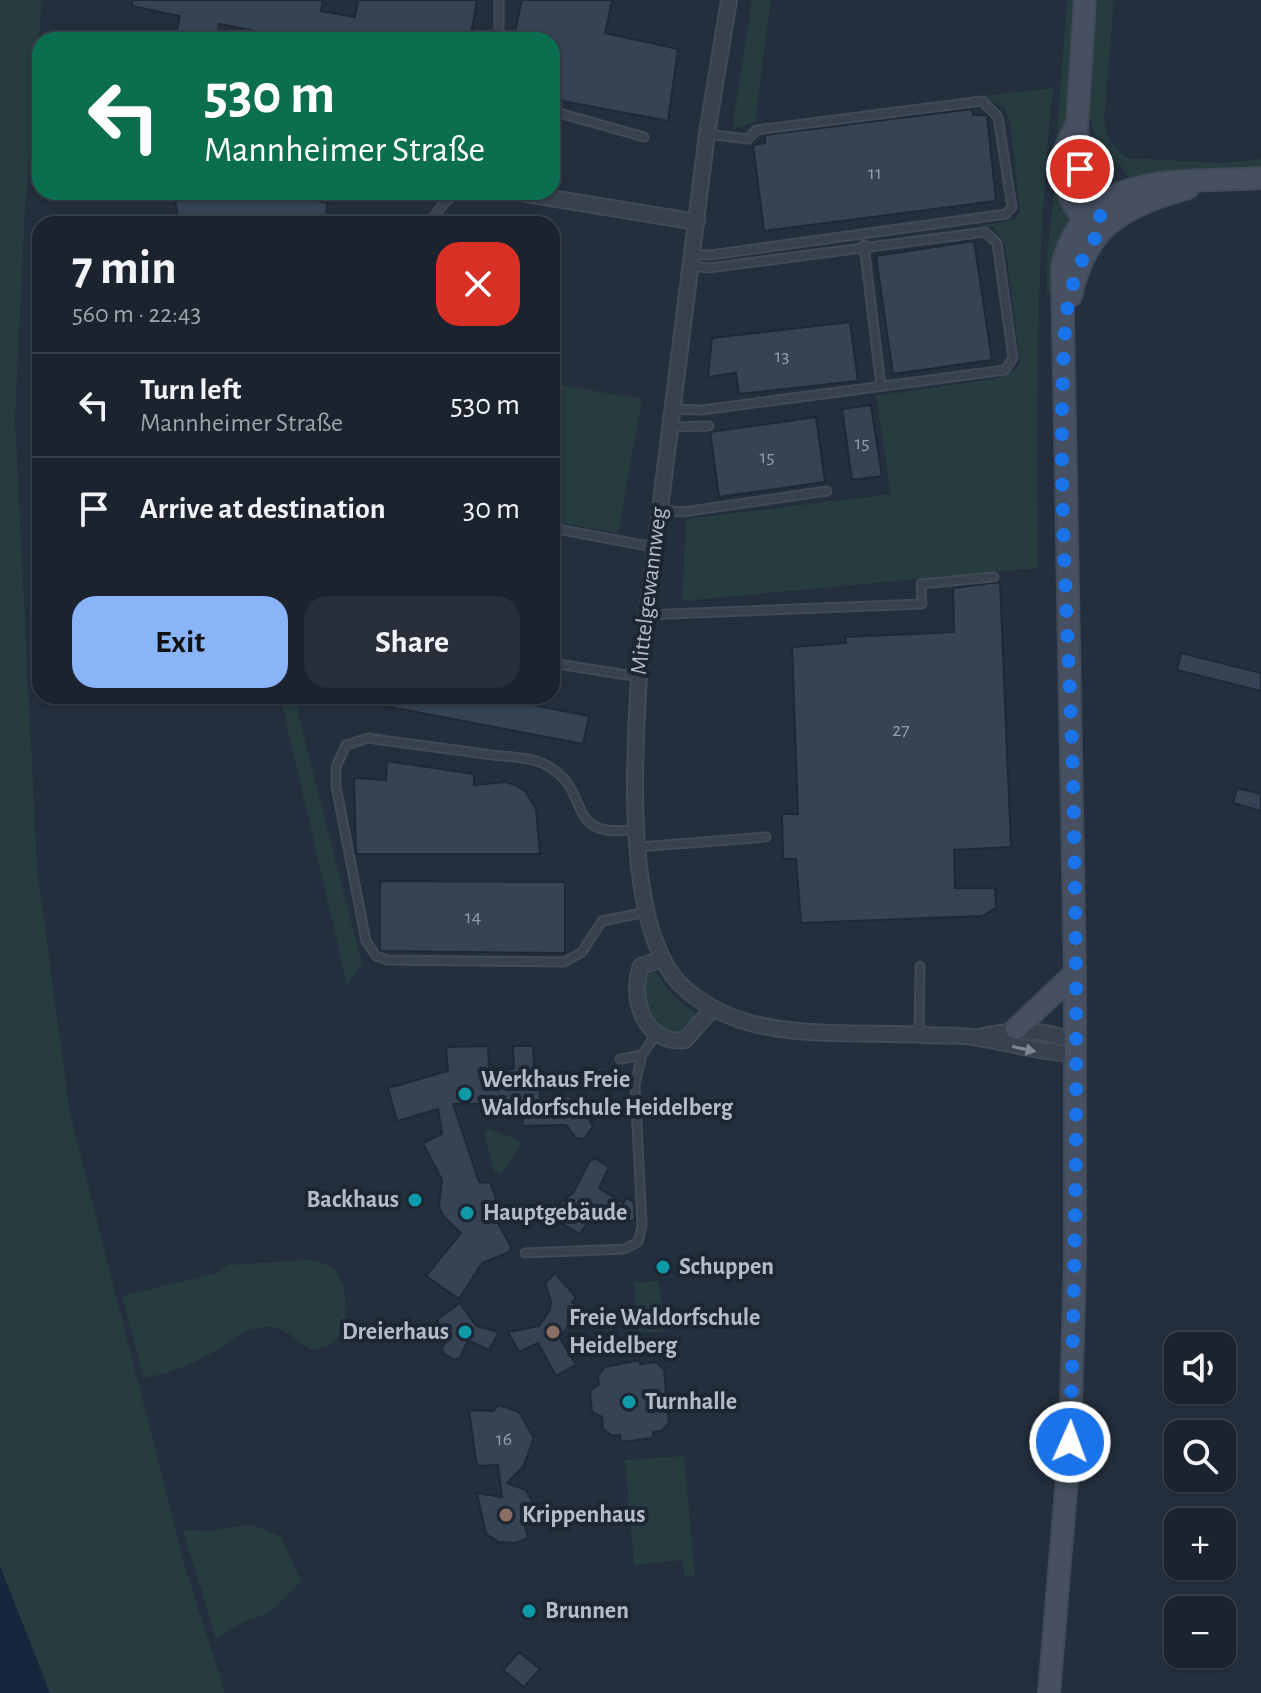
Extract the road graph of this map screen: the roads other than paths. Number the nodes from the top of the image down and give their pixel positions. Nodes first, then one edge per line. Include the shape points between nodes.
1 (499, 0) edge
2 (729, 0) edge
3 (1085, 0) edge
4 (499, 32) edge
5 (560, 113) edge
6 (1077, 125) junction
7 (707, 134) junction
8 (644, 137) dead end
9 (1261, 178) edge
10 (1209, 182) junction
11 (448, 200) edge
12 (560, 200) edge
13 (1100, 205) junction
14 (434, 216) edge
15 (697, 222) junction
16 (1093, 224) junction
17 (864, 245) junction
18 (692, 260) junction
19 (881, 386) junction
20 (672, 409) junction
21 (709, 426) dead end
22 (670, 427) junction
23 (827, 491) dead end
24 (659, 509) junction
25 (560, 530) edge
26 (653, 547) junction
27 (994, 577) dead end
28 (644, 615) junction
29 (560, 664) edge
30 (639, 677) junction
31 (638, 829) junction
32 (766, 837) dead end
33 (639, 847) junction
34 (647, 912) junction
35 (663, 959) junction
36 (920, 966) dead end
37 (1075, 973) junction
38 (713, 1008) junction
39 (1016, 1029) junction
40 (656, 1034) junction
41 (919, 1035) junction
42 (975, 1038) junction
43 (1075, 1048) junction
44 (642, 1055) junction
45 (620, 1059) dead end
46 (525, 1253) dead end
47 (1049, 1693) edge

1 - 4 lane
2 - 7 street, Mittelgewannweg
3 - 6 main road
5 - 8 lane
6 - 13 main road via 1080,169
6 - 16 main road via 1063,153 1063,173 1071,200
7 - 15 street, Mittelgewannweg
7 - 18 lane via 748,139 756,130 982,101 998,117 1012,207 1006,214
9 - 10 main road
10 - 13 main road via 1160,181 1128,188
10 - 16 main road
11 - 14 lane
12 - 15 street
13 - 16 main road
15 - 18 street, Mittelgewannweg
16 - 37 main road via 1065,327
17 - 18 lane via 709,268
17 - 19 lane
17 - 19 lane via 985,232 997,243 1013,358 1005,370
18 - 20 street, Mittelgewannweg
19 - 20 lane via 702,410
20 - 22 street, Mittelgewannweg
21 - 22 lane
22 - 24 street, Mittelgewannweg
23 - 24 lane via 683,512
24 - 26 street, Mittelgewannweg
25 - 26 lane
26 - 28 street, Mittelgewannweg
27 - 28 lane via 921,584 922,604
28 - 30 street, Mittelgewannweg
29 - 30 lane
30 - 31 street, Mittelgewannweg
31 - 33 street, Mittelgewannweg
31 - 34 lane via 602,832 589,823 568,785 532,760 368,738 346,745 336,767 366,941 376,956 564,962 582,952 602,921
32 - 33 lane
33 - 34 street, Mittelgewannweg
34 - 35 street, Mittelgewannweg
35 - 38 street, Mittelgewannweg via 680,984
35 - 40 street via 641,966 639,974 642,1015
36 - 41 lane
37 - 39 main road
37 - 43 main road
38 - 40 street via 685,1040 673,1042
38 - 41 street, Mittelgewannweg via 776,1028
39 - 42 street, Mittelgewannweg
39 - 43 street, Mittelgewannweg via 1047,1030
40 - 44 lane
41 - 42 street, Mittelgewannweg
42 -> 43 street, Mittelgewannweg via 1047,1054
43 - 47 main road via 1070,1442
44 - 45 lane
44 - 46 lane via 635,1084 642,1226 638,1242 625,1249

